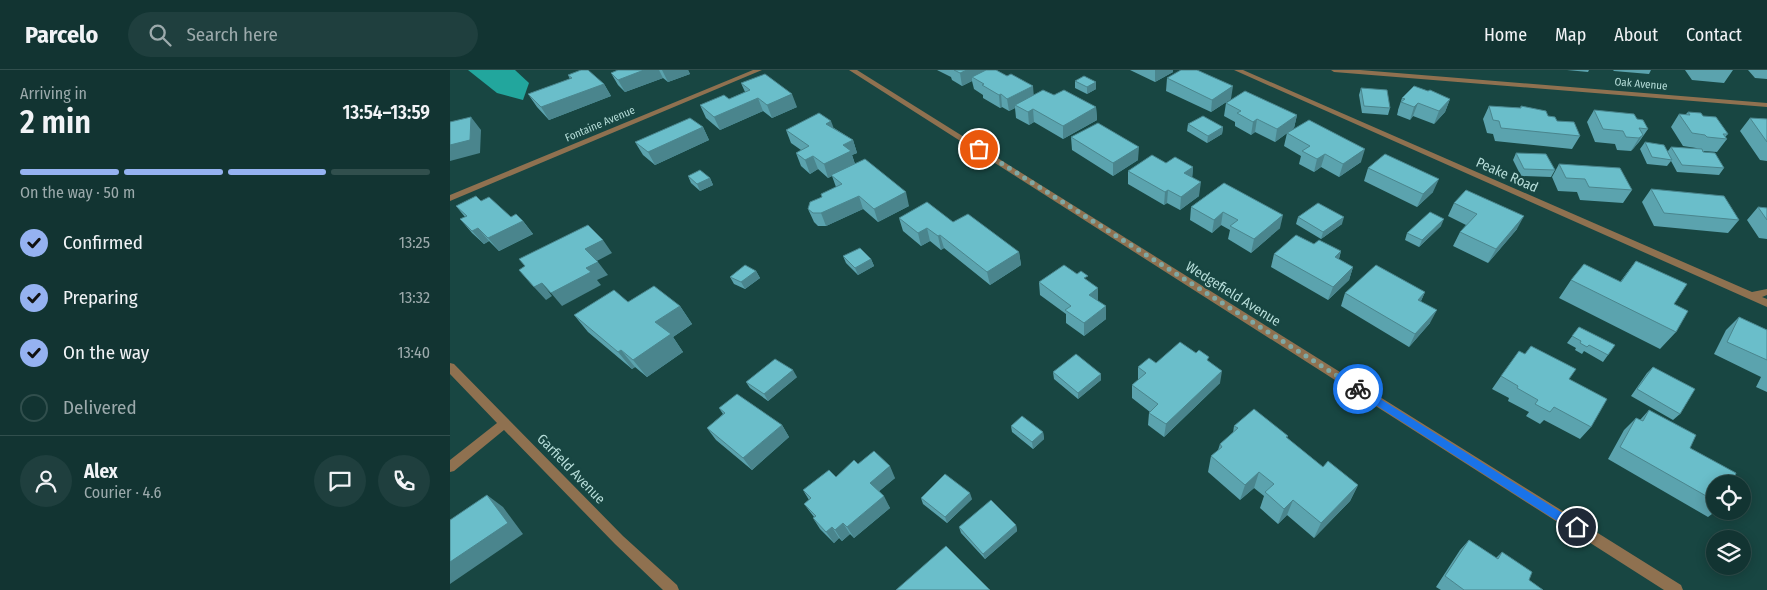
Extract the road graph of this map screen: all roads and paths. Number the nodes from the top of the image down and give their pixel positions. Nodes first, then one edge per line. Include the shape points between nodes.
1 (759, 70) edge
2 (852, 70) edge
3 (1237, 70) edge
4 (1334, 70) edge
5 (1767, 105) edge
6 (450, 198) edge
7 (1767, 292) edge
8 (1752, 296) junction
9 (1767, 303) edge
10 (450, 368) edge
11 (504, 423) junction
12 (450, 467) edge
13 (672, 590) edge
14 (1676, 590) edge

1 - 6 street, Fontaine Avenue
2 - 14 street, Wedgefield Avenue
3 - 8 street, Peake Road
4 - 5 street, Oak Avenue
7 - 8 street
8 - 9 street, Peake Road
10 - 11 street, Garfield Avenue
11 - 12 street
11 - 13 street, Garfield Avenue

